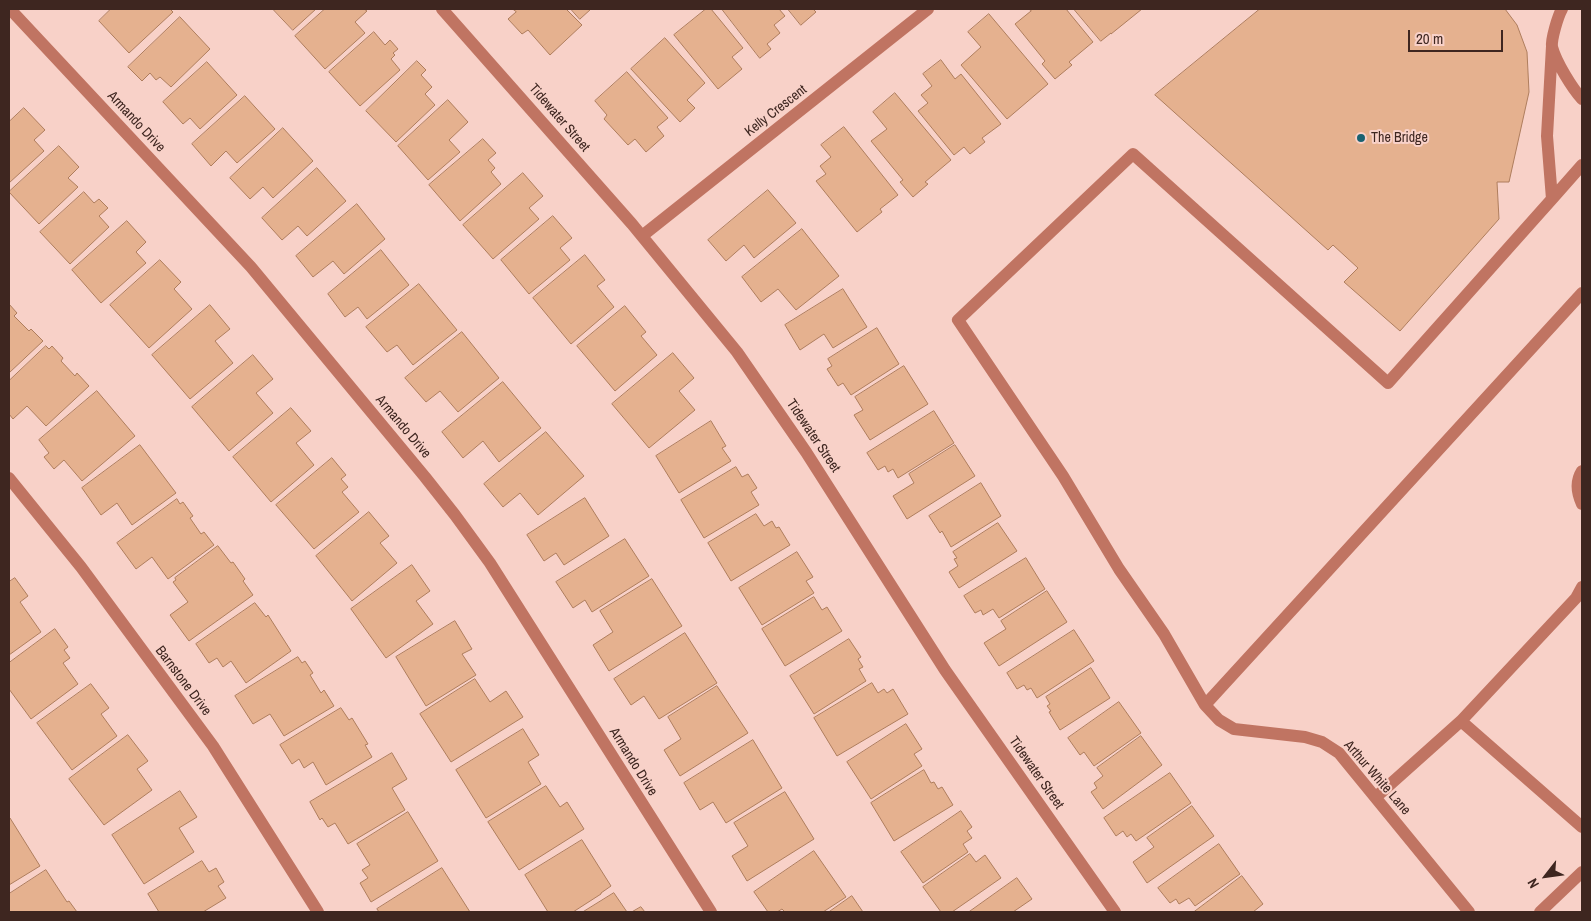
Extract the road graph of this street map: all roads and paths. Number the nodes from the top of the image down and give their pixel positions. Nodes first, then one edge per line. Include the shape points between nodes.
1 (10, 9) edge
2 (442, 9) edge
3 (928, 9) edge
4 (1562, 9) edge
5 (1552, 46) junction
6 (1582, 99) edge
7 (1582, 165) edge
8 (1552, 199) junction
9 (642, 236) junction
10 (1582, 293) edge
11 (1582, 471) edge
12 (9, 478) edge
13 (1582, 504) edge
14 (1582, 587) edge
15 (1204, 705) junction
16 (1461, 721) junction
17 (1376, 797) junction
18 (1582, 827) edge
19 (1582, 872) edge
20 (318, 912) edge
21 (711, 912) edge
22 (1115, 912) edge
23 (1469, 912) edge
24 (1540, 912) edge

1 - 21 street, Armando Drive via 250,267 455,515 490,563
2 - 9 street, Tidewater Street
3 - 9 street, Kelly Crescent
4 - 5 street
5 - 6 street via 1562,69
5 - 8 street via 1547,136
7 - 8 street
8 - 15 street, Arthur White Lane via 1388,384 1132,154 958,320 1164,634
9 - 22 street, Tidewater Street via 742,360 806,452 944,670
10 - 15 street
11 - 13 street via 1578,478 1578,495
12 - 20 street, Barnstone Drive via 81,567 213,746
14 - 16 street via 1576,598
15 - 17 street, Arthur White Lane via 1234,729 1305,736 1322,742 1340,753
16 - 17 street
16 - 18 street
17 - 23 street, Arthur White Lane
19 - 24 street

